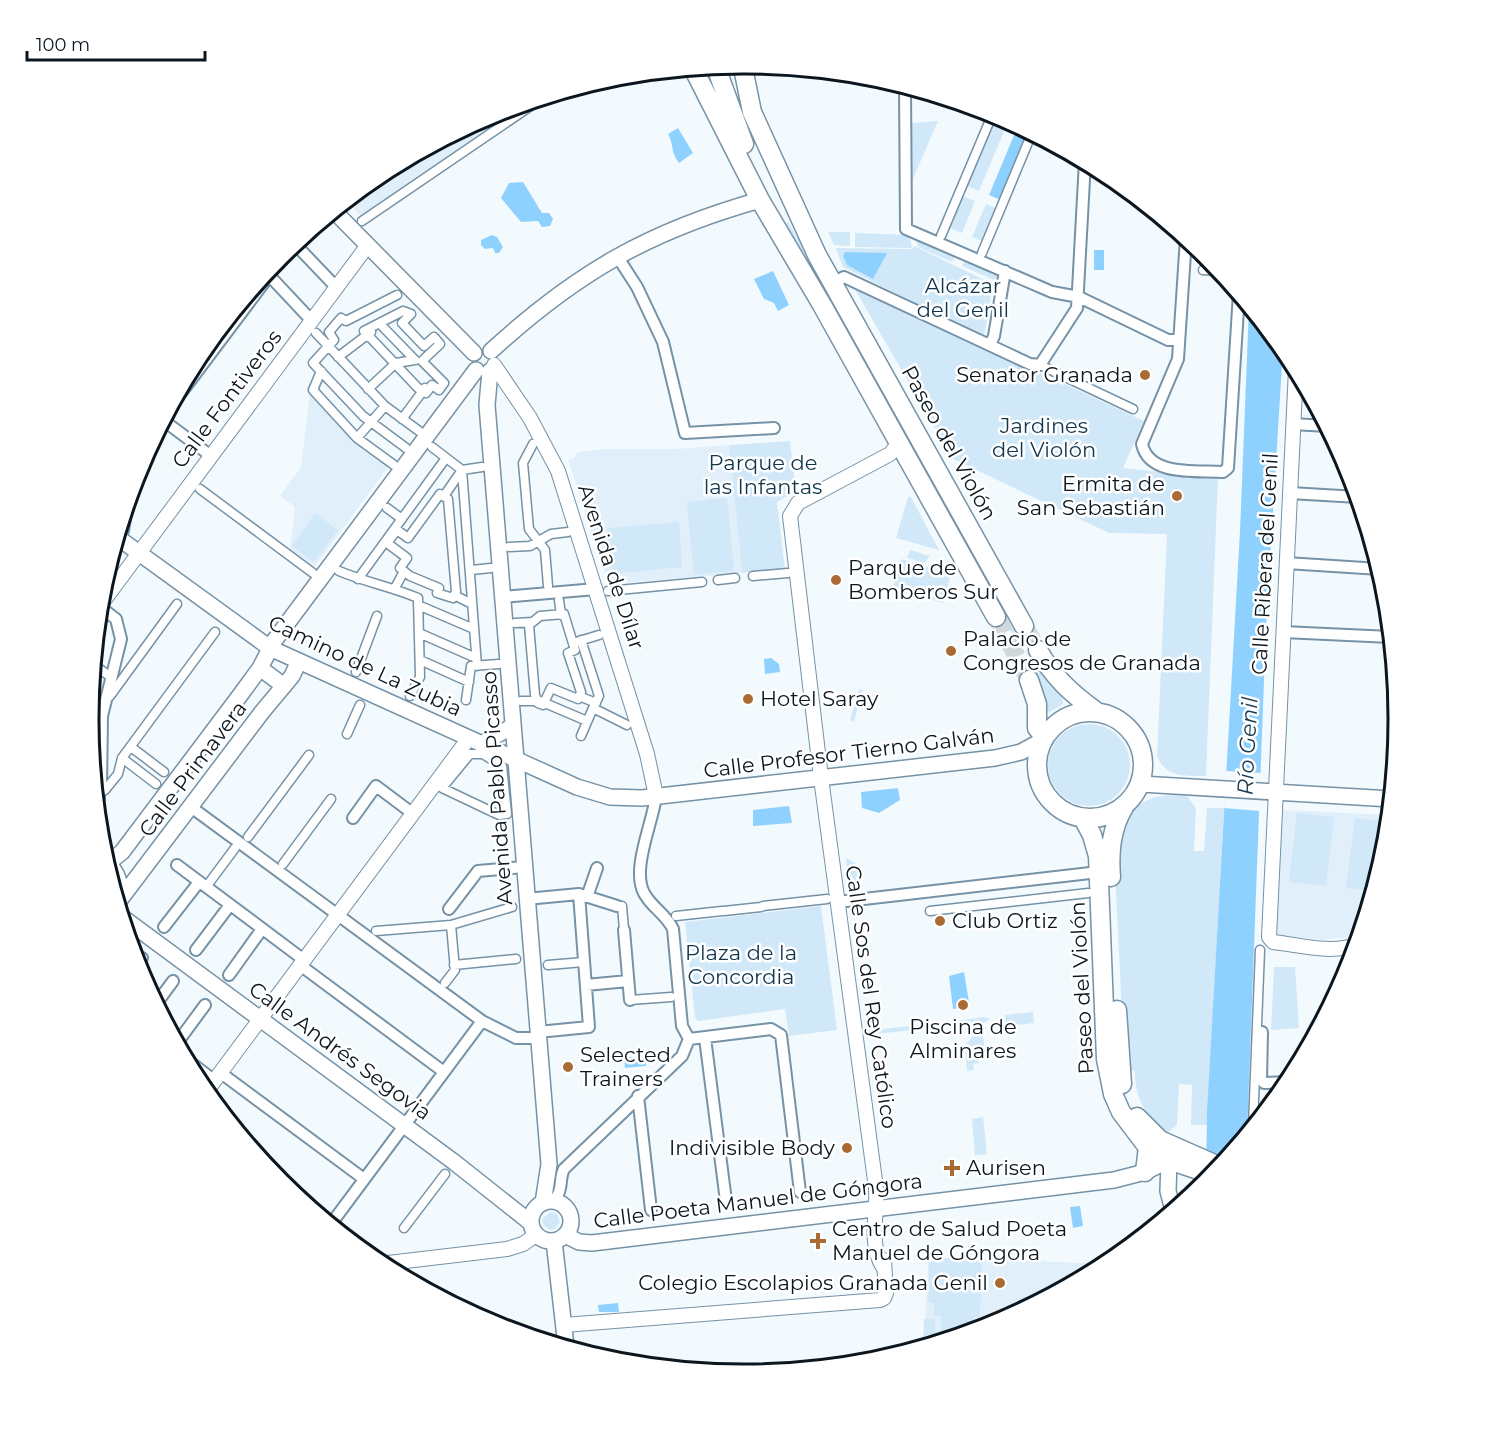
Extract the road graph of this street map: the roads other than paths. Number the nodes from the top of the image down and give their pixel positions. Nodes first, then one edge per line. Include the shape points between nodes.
1 (723, 74) edge
2 (723, 74) edge
3 (744, 74) edge
4 (697, 75) edge
5 (905, 94) edge
6 (517, 115) edge
7 (989, 123) edge
8 (1029, 140) edge
9 (1085, 171) edge
10 (760, 200) junction
11 (339, 216) edge
12 (362, 221) dead end
13 (941, 236) dead end
14 (368, 245) junction
15 (1185, 249) edge
16 (301, 250) edge
17 (982, 253) dead end
18 (817, 255) junction
19 (616, 256) junction
20 (1203, 270) dead end
21 (1207, 270) edge
22 (1005, 271) junction
23 (272, 279) edge
24 (834, 282) junction
25 (337, 288) junction
26 (397, 295) dead end
27 (1079, 297) junction
28 (822, 306) junction
29 (1238, 306) edge
30 (409, 311) junction
31 (382, 326) junction
32 (314, 327) junction
33 (367, 334) junction
34 (437, 340) junction
35 (1179, 340) junction
36 (990, 345) junction
37 (328, 347) junction
38 (338, 357) junction
39 (415, 360) junction
40 (396, 363) junction
41 (1040, 365) junction
42 (486, 366) junction
43 (321, 371) junction
44 (432, 379) junction
45 (1295, 385) edge
46 (368, 389) junction
47 (445, 389) junction
48 (422, 391) junction
49 (385, 406) junction
50 (1132, 409) dead end
51 (402, 419) junction
52 (909, 419) junction
53 (371, 422) junction
54 (170, 424) edge
55 (1293, 424) junction
56 (1318, 425) edge
57 (774, 428) dead end
58 (419, 431) dead end
59 (357, 438) junction
60 (899, 443) junction
61 (533, 444) dead end
62 (432, 447) dead end
63 (406, 448) dead end
64 (211, 456) junction
65 (446, 458) junction
66 (394, 465) dead end
67 (482, 466) dead end
68 (462, 470) junction
69 (200, 489) dead end
70 (1290, 493) junction
71 (444, 496) junction
72 (1348, 496) edge
73 (387, 508) dead end
74 (402, 519) junction
75 (568, 532) dead end
76 (538, 541) junction
77 (123, 543) edge
78 (468, 544) junction
79 (452, 546) junction
80 (509, 547) dead end
81 (138, 554) junction
82 (1286, 562) junction
83 (491, 568) dead end
84 (1371, 568) edge
85 (471, 570) junction
86 (339, 571) dead end
87 (404, 571) junction
88 (313, 573) dead end
89 (788, 573) dead end
90 (358, 579) junction
91 (548, 586) dead end
92 (395, 588) junction
93 (112, 590) edge
94 (602, 590) junction
95 (454, 596) junction
96 (503, 597) junction
97 (559, 600) dead end
98 (177, 604) dead end
99 (472, 604) junction
100 (418, 605) junction
101 (108, 614) edge
102 (561, 615) junction
103 (377, 616) dead end
104 (996, 617) tunnel mouth
105 (532, 622) junction
106 (515, 623) dead end
107 (1024, 626) tunnel mouth
108 (474, 629) junction
109 (215, 632) dead end
110 (1283, 632) junction
111 (419, 633) junction
112 (599, 635) dead end
113 (1383, 637) edge
114 (577, 642) junction
115 (270, 648) junction
116 (1038, 650) tunnel mouth
117 (420, 660) junction
118 (299, 661) junction
119 (477, 662) junction
120 (499, 664) dead end
121 (261, 668) junction
122 (101, 670) edge
123 (356, 672) dead end
124 (108, 675) dead end
125 (1029, 680) tunnel mouth
126 (469, 682) junction
127 (284, 686) junction
128 (241, 694) junction
129 (110, 696) dead end
130 (410, 696) dead end
131 (579, 696) junction
132 (466, 700) dead end
133 (521, 701) dead end
134 (541, 701) junction
135 (360, 705) dead end
136 (594, 706) junction
137 (261, 712) junction
138 (1097, 712) junction
139 (587, 721) junction
140 (627, 725) dead end
141 (513, 726) junction
142 (347, 734) dead end
143 (581, 736) dead end
144 (1044, 739) junction
145 (475, 741) junction
146 (131, 747) junction
147 (309, 755) dead end
148 (122, 758) junction
149 (515, 760) junction
150 (165, 772) dead end
151 (101, 773) edge
152 (821, 778) junction
153 (1140, 783) junction
154 (156, 784) dead end
155 (105, 790) dead end
156 (451, 793) joint
157 (1268, 793) junction
158 (656, 796) junction
159 (1383, 799) edge
160 (331, 800) dead end
161 (191, 807) junction
162 (1124, 807) junction
163 (412, 813) junction
164 (353, 818) dead end
165 (1083, 818) junction
166 (248, 837) dead end
167 (236, 848) dead end
168 (114, 857) edge
169 (284, 864) dead end
170 (177, 865) dead end
171 (524, 867) junction
172 (597, 868) dead end
173 (1099, 872) junction
174 (204, 883) junction
175 (1088, 893) dead end
176 (123, 895) edge
177 (583, 896) junction
178 (526, 899) junction
179 (832, 901) junction
180 (230, 905) junction
181 (619, 906) joint
182 (512, 907) dead end
183 (449, 909) dead end
184 (930, 912) dead end
185 (337, 915) junction
186 (676, 916) dead end
187 (133, 925) edge
188 (451, 925) junction
189 (164, 927) dead end
190 (262, 929) junction
191 (624, 930) joint
192 (376, 932) dead end
193 (1265, 945) junction
194 (196, 950) dead end
195 (1345, 951) edge
196 (516, 960) dead end
197 (302, 962) junction
198 (584, 962) junction
199 (454, 964) junction
200 (548, 965) dead end
201 (229, 975) dead end
202 (173, 981) dead end
203 (628, 981) junction
204 (445, 983) dead end
205 (586, 985) junction
206 (162, 996) edge
207 (671, 997) dead end
208 (630, 1000) joint
209 (205, 1005) dead end
210 (260, 1019) junction
211 (482, 1021) junction
212 (1262, 1032) dead end
213 (538, 1035) junction
214 (182, 1036) edge
215 (705, 1038) junction
216 (689, 1040) junction
217 (201, 1068) edge
218 (444, 1072) junction
219 (218, 1077) junction
220 (1276, 1083) edge
221 (212, 1084) edge
222 (638, 1096) junction
223 (1254, 1112) edge
224 (405, 1125) junction
225 (1149, 1140) junction
226 (1169, 1160) junction
227 (1206, 1165) edge
228 (1145, 1172) junction
229 (445, 1174) dead end
230 (364, 1179) junction
231 (800, 1192) dead end
232 (553, 1200) junction
233 (1171, 1201) edge
234 (726, 1202) dead end
235 (651, 1210) dead end
236 (876, 1215) junction
237 (336, 1218) edge
238 (404, 1228) dead end
239 (533, 1229) junction
240 (559, 1238) junction
241 (399, 1263) edge
242 (564, 1325) junction
243 (565, 1338) edge

1 - 18 main road, Paseo del Violón via 777,194
2 - 28 main road, Paseo del Violón via 750,158
3 - 18 main road, Paseo del Violón via 752,112
4 - 10 main road, Paseo del Violón
5 - 22 street via 906,229
6 - 12 street
7 - 13 street
8 - 17 street
9 - 27 street
10 - 19 main road, Calle Primavera via 667,230
10 - 28 main road, Paseo del Violón
11 - 14 main road
14 - 25 street, Calle Fontiveros
14 - 42 main road, Avenida Pablo Picasso via 474,353 471,361
15 - 35 street
16 - 25 street
18 - 24 main road, Paseo del Violón
19 - 42 main road, Calle Primavera via 553,298
19 - 57 street via 642,296 663,342 685,433
20 - 21 street
22 - 27 street via 1060,295
22 - 36 street
23 - 32 street
24 - 36 street via 844,277
24 - 52 main road, Paseo del Violón
25 - 32 street, Calle Fontiveros
26 - 37 street via 346,321 341,318 329,332 334,340
27 - 35 street via 1168,340
27 - 41 street via 1074,316
28 - 60 main road, Paseo del Violón
29 - 35 street via 1230,460 1223,472 1156,465 1144,454 1142,444 1178,359
30 - 31 street
30 - 33 street via 364,331
30 - 34 street via 411,314 402,323 424,346 434,337
31 - 33 street
31 - 39 street
32 - 37 street
32 - 64 street, Calle Fontiveros
33 - 38 street
33 - 40 street
34 - 39 street
34 - 47 street via 440,344 422,361 444,383
36 - 41 street
37 - 38 street
37 - 43 street via 313,363
38 - 46 street
39 - 40 street
39 - 44 street
40 - 46 street
40 - 48 street
41 - 50 street
42 - 94 street, Avenida de Dílar via 548,448
42 - 96 main road, Avenida Pablo Picasso via 478,378 487,405
42 - 115 main road, Calle Primavera
43 - 53 street
43 - 59 street via 313,390
44 - 47 street
44 - 48 street
45 - 55 street, Calle Ribera del Genil
46 - 49 street
47 - 48 street via 432,385 426,393
48 - 51 street
49 - 51 street
49 - 53 street
51 - 58 street
52 - 60 main road
52 - 107 main road, Paseo del Violón
53 - 59 street
53 - 63 street
54 - 64 street
55 - 56 street
55 - 70 street, Calle Ribera del Genil
59 - 66 street
60 - 104 main road, Paseo del Violón
60 - 152 street, Calle Sos del Rey Católico via 890,454 798,503 790,516
61 - 76 street via 523,463 529,529
62 - 65 street
64 - 81 street, Calle Fontiveros
65 - 68 street
65 - 74 street
67 - 68 street
68 - 71 street
68 - 78 street
69 - 88 street
70 - 72 street
70 - 82 street, Calle Ribera del Genil
71 - 79 street via 448,499
71 - 87 street via 440,494 408,538 397,530 387,543 407,558 400,568
73 - 74 street
74 - 90 street
75 - 76 street
76 - 80 street via 530,546
76 - 91 street via 545,550
77 - 81 main road, Camino de La Zubia
78 - 79 street
78 - 85 street
79 - 95 street
81 - 93 street, Calle Fontiveros
81 - 115 main road, Camino de La Zubia
82 - 84 street
82 - 110 street, Calle Ribera del Genil
83 - 85 street
85 - 99 street
86 - 90 street
87 - 92 street
87 - 95 street via 439,588 437,593
89 - 94 street
90 - 92 street
92 - 100 street via 418,598
94 - 96 street
94 - 158 street, Avenida de Dílar
95 - 99 street
96 - 141 main road, Avenida Pablo Picasso
97 - 102 street
98 - 129 street
99 - 108 street
100 - 108 street
100 - 111 street
101 - 151 street via 116,620 121,639 102,716
102 - 105 street via 540,616
102 - 114 street
103 - 123 street, Camino de La Zubia
105 - 106 street
105 - 134 street via 530,633
108 - 119 street
109 - 146 street
110 - 113 street
110 - 157 street, Calle Ribera del Genil
111 - 117 street
111 - 119 street
112 - 114 street
114 - 131 street via 575,651 568,653
114 - 136 street via 599,696
115 - 118 main road, Camino de La Zubia
115 - 121 main road, Calle Primavera
116 - 138 main road via 1051,672
117 - 126 street
117 - 130 street via 420,677
118 - 127 main road, Calle Primavera
118 - 145 main road, Camino de La Zubia
119 - 120 street
119 - 126 street via 471,666
121 - 127 main road
121 - 128 main road, Calle Primavera
122 - 124 street
125 - 144 main road via 1037,704 1037,728
126 - 132 street
127 - 137 main road, Calle Primavera
128 - 137 main road via 253,699
128 - 168 main road, Calle Primavera via 122,852
131 - 134 street via 578,699 552,688
131 - 136 street
133 - 134 street
134 - 139 street
135 - 142 street, Camino de La Zubia
136 - 139 street
136 - 140 street
137 - 161 main road, Calle Primavera
138 - 144 main road via 1068,717
138 - 153 main road via 1122,722 1139,744 1143,757
139 - 143 street
141 - 145 main road
141 - 149 main road, Avenida Pablo Picasso
144 - 152 main road, Calle Profesor Tierno Galván via 1021,752 995,758
144 - 165 main road via 1037,771 1042,788 1059,808
145 - 149 main road, Camino de La Zubia
145 - 163 street via 437,779
146 - 148 street
146 - 150 street
147 - 166 street
148 - 154 street
148 - 155 street via 118,774
149 - 158 main road, Camino de La Zubia via 595,793 627,798
149 - 171 main road, Avenida Pablo Picasso
152 - 158 main road, Calle Profesor Tierno Galván
152 - 179 street, Calle Sos del Rey Católico
153 - 157 main road
153 - 162 main road
156 - 156 street via 499,815 507,814 502,766 483,754 464,758 442,788
157 - 159 main road
157 - 193 street, Calle Ribera del Genil
158 - 216 street via 640,875 645,895 673,929 682,1026
160 - 169 street
161 - 176 main road, Calle Primavera
161 - 185 street
162 - 165 main road via 1097,819
162 - 225 main road, Paseo del Violón via 1115,822 1110,858 1120,1072 1129,1104
163 - 164 street via 376,786
163 - 185 street
165 - 173 main road, Paseo del Violón via 1092,835
167 - 174 street
170 - 174 street
171 - 178 main road, Avenida Pablo Picasso
171 - 183 street via 478,872
172 - 177 street
173 - 179 street
173 - 225 main road, Paseo del Violón via 1108,1078 1121,1112
174 - 180 street
174 - 189 street
175 - 184 street
177 - 178 street
177 - 181 street
177 - 198 street
178 - 213 main road, Avenida Pablo Picasso
179 - 186 street
179 - 236 street, Calle Sos del Rey Católico
180 - 190 street
180 - 194 street
181 - 191 street
182 - 188 street
185 - 197 street
185 - 211 street
187 - 210 main road, Calle Andrés Segovia
188 - 192 street
188 - 199 street
190 - 197 street
190 - 201 street
191 - 203 street
193 - 195 street
193 - 223 street, Calle Ribera del Genil
196 - 199 street
197 - 210 street
197 - 218 street
198 - 200 street
198 - 205 street
199 - 204 street via 455,970
202 - 206 street
203 - 205 street
203 - 208 street
205 - 213 street via 589,1028
207 - 208 street
209 - 214 street
210 - 219 street
210 - 224 main road, Calle Andrés Segovia
211 - 213 street via 516,1038
211 - 218 street
212 - 220 street via 1260,1077 1263,1083
213 - 232 main road, Avenida Pablo Picasso
215 - 216 street
215 - 231 street via 771,1029 781,1035
215 - 234 street
216 - 222 street via 682,1056
217 - 219 street
218 - 224 street
219 - 221 street
219 - 230 street
222 - 232 street via 564,1169 561,1190
222 - 235 street
224 - 230 street
224 - 239 main road, Calle Andrés Segovia
225 - 226 main road, Paseo del Violón
225 - 227 main road, Paseo del Violón via 1160,1140
225 - 228 main road
226 - 227 main road
226 - 227 main road, Paseo del Violón
226 - 228 main road, Calle Poeta Manuel de Góngora
226 - 233 main road
228 - 236 main road, Calle Poeta Manuel de Góngora via 1123,1179
229 - 238 street
230 - 237 street
232 - 239 main road via 534,1210
232 - 240 main road via 570,1215 570,1225
236 - 240 main road, Calle Poeta Manuel de Góngora via 592,1243
236 - 242 street, Calle Sos del Rey Católico via 873,1225 878,1260 883,1267 884,1298
239 - 240 main road via 545,1240
239 - 241 street via 523,1244 507,1249
240 - 242 main road
242 - 243 main road

